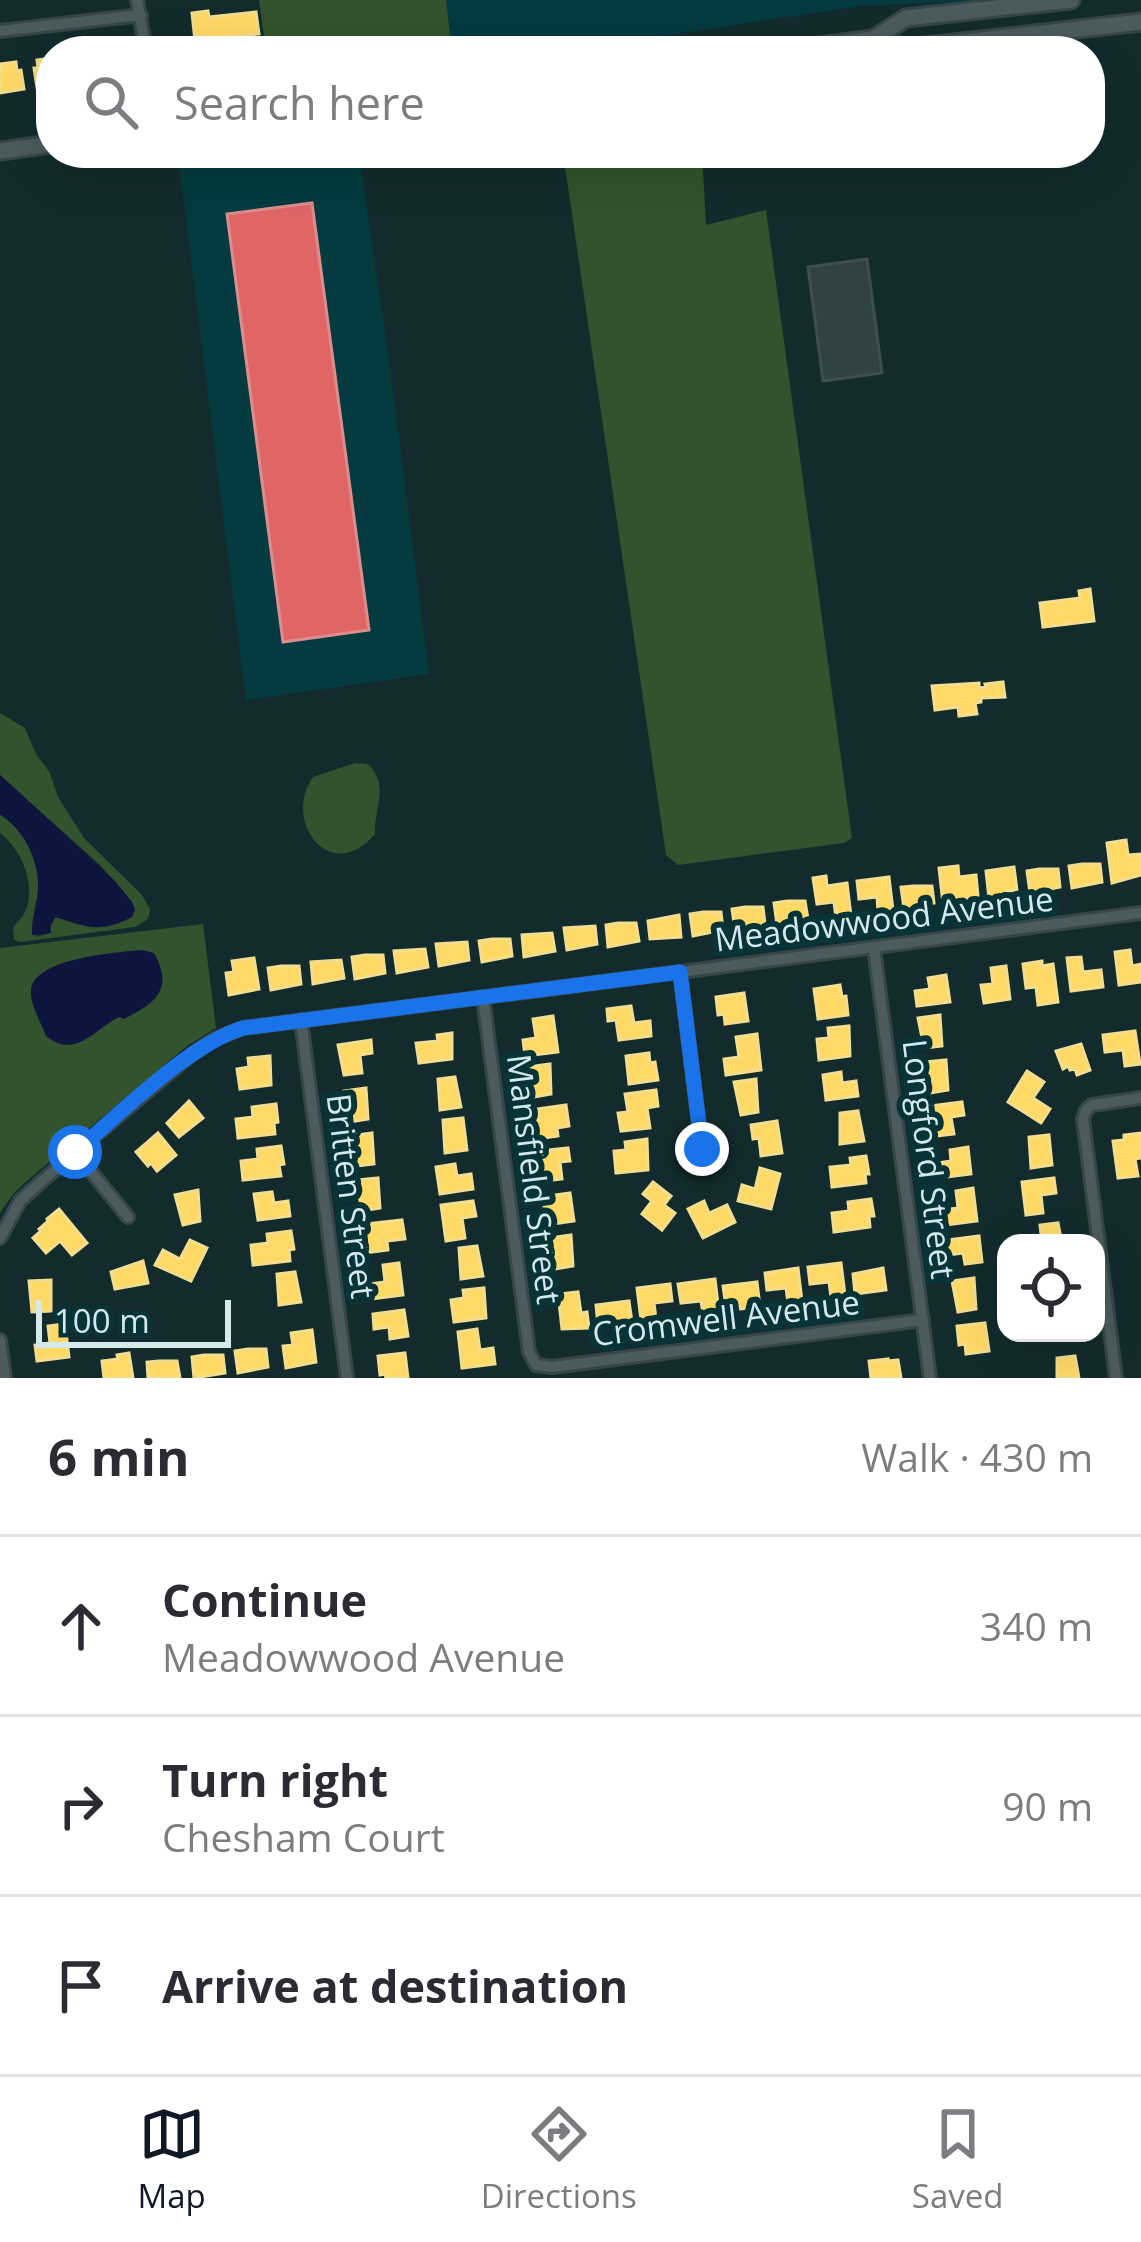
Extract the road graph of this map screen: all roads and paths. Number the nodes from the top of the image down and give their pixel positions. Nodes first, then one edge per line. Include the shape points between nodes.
1 (137, 0) edge
2 (1071, 0) edge
3 (141, 15) junction
4 (1141, 22) edge
5 (0, 31) edge
6 (144, 36) edge
7 (878, 36) edge
8 (1016, 36) edge
9 (36, 146) edge
10 (0, 151) edge
11 (1141, 914) edge
12 (874, 948) junction
13 (680, 972) junction
14 (483, 998) junction
15 (301, 1020) junction
16 (1141, 1098) edge
17 (702, 1149) dead end
18 (75, 1152) junction
19 (128, 1217) dead end
20 (0, 1238) edge
21 (923, 1320) junction
22 (0, 1340) edge
23 (536, 1365) joint
24 (5, 1378) edge
25 (347, 1378) edge
26 (930, 1378) edge
27 (1116, 1378) edge

1 - 3 street
2 - 7 main road via 906,18
3 - 5 street
3 - 6 street
4 - 8 main road
9 - 10 main road
11 - 12 street, Meadowwood Avenue
12 - 13 street, Meadowwood Avenue
12 - 21 street, Longford Street
13 - 14 street, Meadowwood Avenue
13 - 17 street
14 - 15 street, Meadowwood Avenue
14 - 23 street, Mansfield Street
15 - 18 street, Meadowwood Avenue via 243,1028 206,1044
15 - 25 street, Britten Street
16 - 27 street via 1099,1103 1086,1110 1083,1128
18 - 19 street
18 - 20 street, Meadowwood Avenue via 20,1201
21 - 23 street, Cromwell Avenue
21 - 26 street, Longford Street
22 - 24 street

